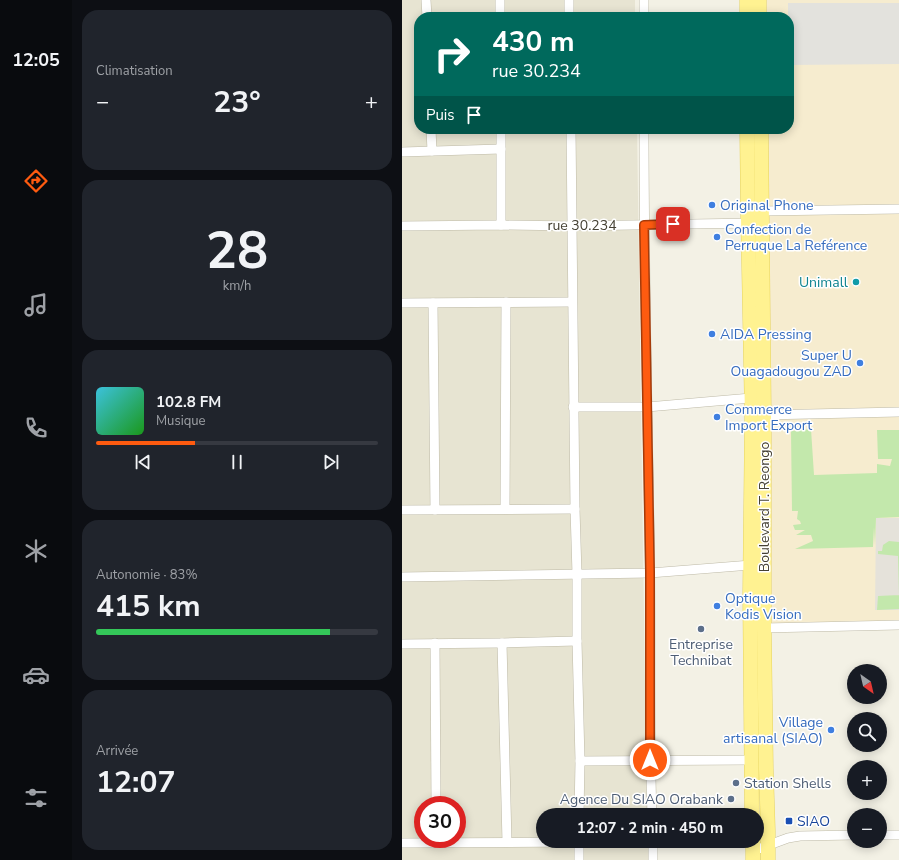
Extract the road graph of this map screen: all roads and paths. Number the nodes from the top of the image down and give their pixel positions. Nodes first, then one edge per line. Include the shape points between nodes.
1 (426, 0) edge
2 (500, 0) edge
3 (569, 0) edge
4 (644, 0) edge
5 (747, 0) edge
6 (759, 0) edge
7 (427, 12) edge
8 (500, 12) edge
9 (569, 12) edge
10 (644, 12) edge
11 (747, 12) edge
12 (759, 12) edge
13 (431, 134) edge
14 (501, 134) edge
15 (570, 134) edge
16 (644, 134) edge
17 (747, 134) edge
18 (761, 134) edge
19 (501, 149) junction
20 (402, 152) edge
21 (432, 152) junction
22 (899, 209) edge
23 (755, 217) junction
24 (501, 225) junction
25 (644, 225) junction
26 (402, 226) edge
27 (572, 226) junction
28 (506, 302) junction
29 (572, 302) junction
30 (402, 303) edge
31 (433, 303) junction
32 (752, 398) junction
33 (647, 407) junction
34 (574, 408) junction
35 (899, 412) edge
36 (764, 415) junction
37 (505, 509) junction
38 (575, 509) junction
39 (402, 510) edge
40 (435, 510) junction
41 (751, 565) junction
42 (650, 572) junction
43 (577, 574) junction
44 (402, 577) edge
45 (899, 625) edge
46 (764, 628) junction
47 (577, 641) junction
48 (502, 643) junction
49 (402, 644) edge
50 (435, 644) junction
51 (650, 760) junction
52 (752, 760) junction
53 (580, 761) junction
54 (436, 796) edge
55 (579, 808) edge
56 (652, 808) edge
57 (752, 808) edge
58 (899, 834) edge
59 (847, 835) edge
60 (887, 835) edge
61 (466, 841) edge
62 (414, 842) edge
63 (507, 842) junction
64 (536, 842) edge
65 (402, 843) edge
66 (768, 846) junction
67 (579, 848) edge
68 (653, 848) edge
69 (753, 851) edge
70 (579, 860) edge
71 (653, 860) edge
72 (768, 860) edge

1 - 7 street
2 - 8 street
3 - 9 street
4 - 10 street
5 - 11 main road
6 - 12 main road
13 - 21 street
14 - 19 street
15 - 27 street
16 - 25 street
17 - 23 main road, Boulevard T. Reongo
18 - 23 main road, Boulevard T. Reongo
19 - 21 street
19 - 24 street
20 - 21 street
22 - 23 street, rue 30.234
23 - 25 street, rue 30.234
23 - 32 main road, Boulevard T. Reongo
23 - 36 main road, Boulevard T. Reongo
24 - 26 street, rue 30.234
24 - 27 street, rue 30.234
25 - 27 street, rue 30.234
25 - 33 street
27 - 29 street
28 - 29 street
28 - 31 street
28 - 37 street
29 - 34 street
30 - 31 street
31 - 40 street
32 - 33 street
32 - 41 main road, Boulevard T. Reongo
33 - 34 street
33 - 42 street
34 - 38 street
35 - 36 street
36 - 46 main road, Boulevard T. Reongo
37 - 38 street
37 - 40 street
38 - 43 street
39 - 40 street
41 - 42 street
41 - 52 main road, Boulevard T. Reongo
42 - 43 street
42 - 51 street
43 - 44 street
43 - 47 street
45 - 46 street
46 - 66 main road, Boulevard T. Reongo
47 - 48 street
47 - 53 street
48 - 50 street
48 - 63 street
49 - 50 street
50 - 54 street
51 - 52 street
51 - 53 street
51 - 56 street
52 - 57 main road, Boulevard T. Reongo
53 - 55 street
58 - 60 street
59 - 66 street via 800,836
61 - 63 street
62 - 65 street
63 - 64 street
66 - 69 street
66 - 72 main road, Boulevard T. Reongo
67 - 70 street
68 - 71 street

